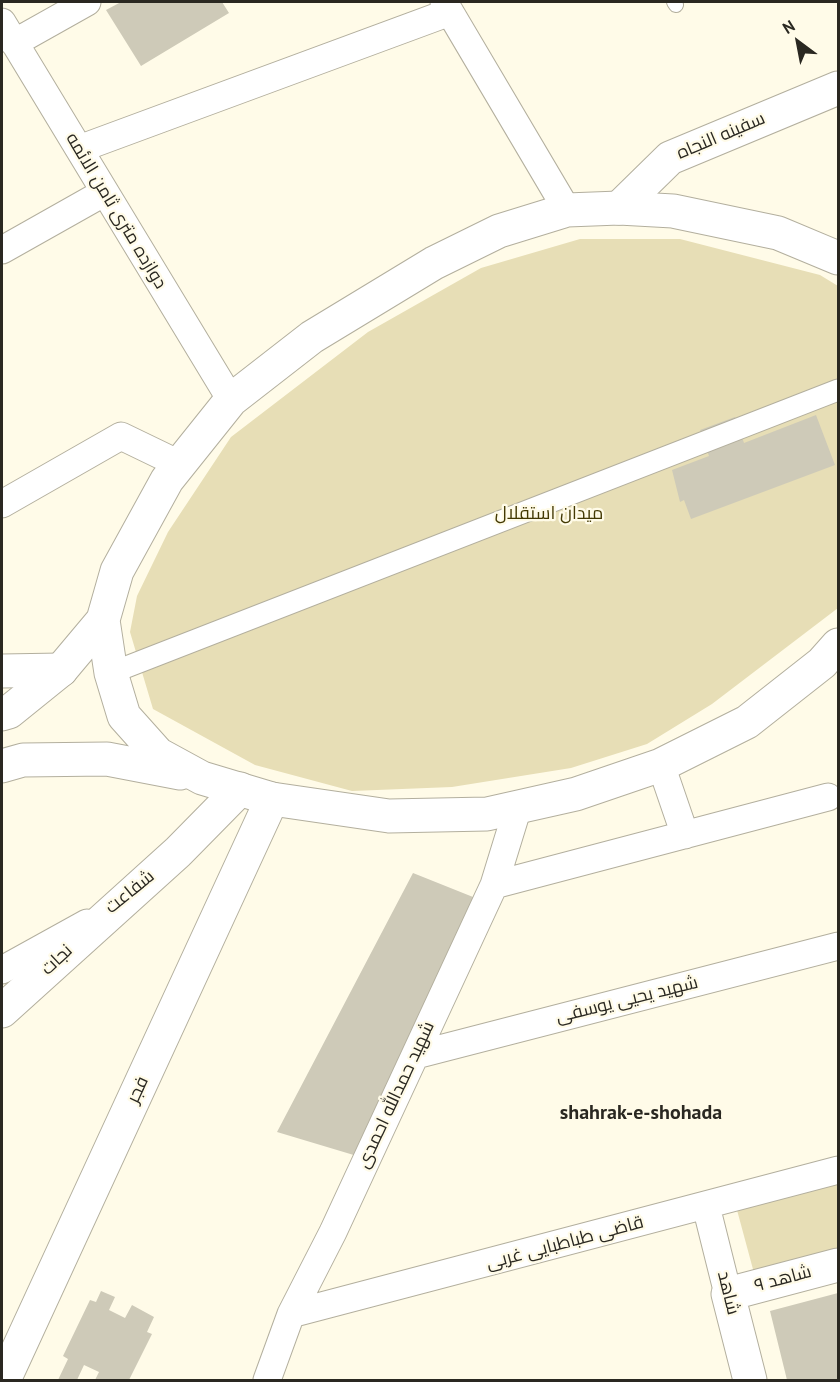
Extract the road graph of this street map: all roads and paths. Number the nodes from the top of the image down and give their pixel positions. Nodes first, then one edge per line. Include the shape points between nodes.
1 (87, 2) edge
2 (447, 7) edge
3 (5, 28) edge
4 (838, 88) edge
5 (79, 149) junction
6 (105, 192) junction
7 (619, 208) junction
8 (567, 210) junction
9 (2, 250) edge
10 (838, 258) edge
11 (838, 390) edge
12 (231, 400) junction
13 (179, 464) junction
14 (2, 504) edge
15 (103, 620) junction
16 (838, 645) edge
17 (61, 670) junction
18 (2, 671) edge
19 (111, 673) junction
20 (2, 714) edge
21 (662, 765) junction
22 (2, 766) edge
23 (202, 778) junction
24 (240, 789) junction
25 (828, 797) dead end
26 (272, 799) junction
27 (518, 807) junction
28 (685, 835) junction
29 (494, 885) junction
30 (112, 910) junction
31 (838, 946) edge
32 (2, 970) edge
33 (2, 1011) edge
34 (416, 1055) junction
35 (838, 1170) edge
36 (706, 1206) junction
37 (838, 1265) edge
38 (728, 1294) junction
39 (291, 1314) junction
40 (4, 1380) edge
41 (267, 1380) edge
42 (750, 1380) edge

1 - 3 street
2 - 5 street
2 - 8 street
3 - 5 street, دوازده متری ثامن الائمه
4 - 7 main road, سفینه النجاه via 670,158
5 - 6 street, دوازده متری ثامن الائمه
6 - 9 street
6 - 12 street, دوازده متری ثامن الائمه
7 - 8 main road
7 - 10 main road via 673,211 778,233
8 - 12 main road via 499,231 434,264 312,337
11 - 19 street
12 - 13 main road
13 - 14 street via 122,436
13 - 15 main road via 117,571
15 - 17 main road
15 - 19 main road
16 - 21 main road via 822,663 747,722
17 - 18 main road
17 - 20 main road
19 - 23 main road via 124,716 158,754
21 - 27 main road via 576,794
21 - 28 street
22 - 23 main road via 23,760 107,759
23 - 24 main road
24 - 26 main road
24 - 30 main road, شفاعت via 178,852
25 - 28 street
26 - 27 main road via 389,816 487,814
26 - 40 main road, فجر
27 - 29 street, شهید حمدالله احمدی
28 - 29 street
29 - 34 street, شهید حمدالله احمدی
30 - 32 street, شفاعت
30 - 33 main road, نجات
31 - 34 street, شهید یحیی یوسفی
34 - 39 street, شهید حمدالله احمدی
35 - 36 street, قاضی طباطبایی غربی
36 - 38 street, شاهد
36 - 39 street, قاضی طباطبایی غربی
37 - 38 main road, شاهد ۹
38 - 42 main road, شاهد
39 - 41 street, شهید حمدالله احمدی

